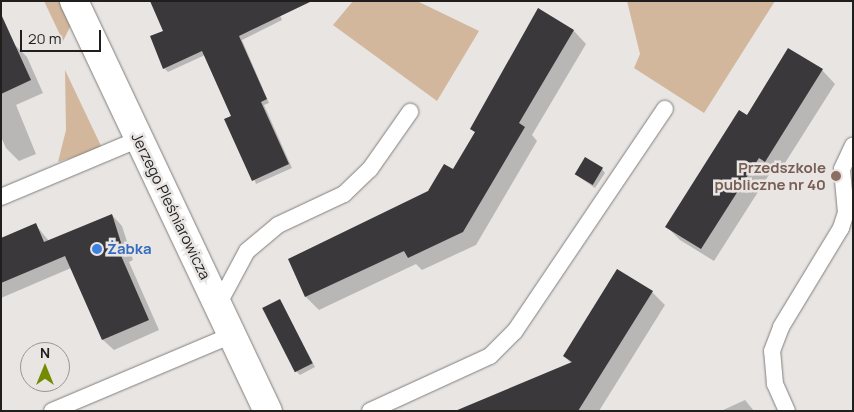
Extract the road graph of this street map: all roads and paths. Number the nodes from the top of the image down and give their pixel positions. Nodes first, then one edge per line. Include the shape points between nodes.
1 (74, 1) edge
2 (665, 109) dead end
3 (410, 112) dead end
4 (139, 139) junction
5 (853, 145) edge
6 (1, 197) edge
7 (218, 305) junction
8 (232, 335) junction
9 (52, 411) edge
10 (268, 411) edge
11 (370, 411) edge
12 (787, 411) edge

1 - 4 street, Jerzego Pleśniarowicza
2 - 11 lane via 515,330 490,356
3 - 7 lane via 370,169 344,194 278,225 246,251
4 - 6 lane
4 - 7 street, Jerzego Pleśniarowicza
5 - 12 lane via 842,169 846,213 842,228 781,327 772,351 775,384
7 - 8 street, Jerzego Pleśniarowicza
8 - 9 lane
8 - 10 street, Jerzego Pleśniarowicza

